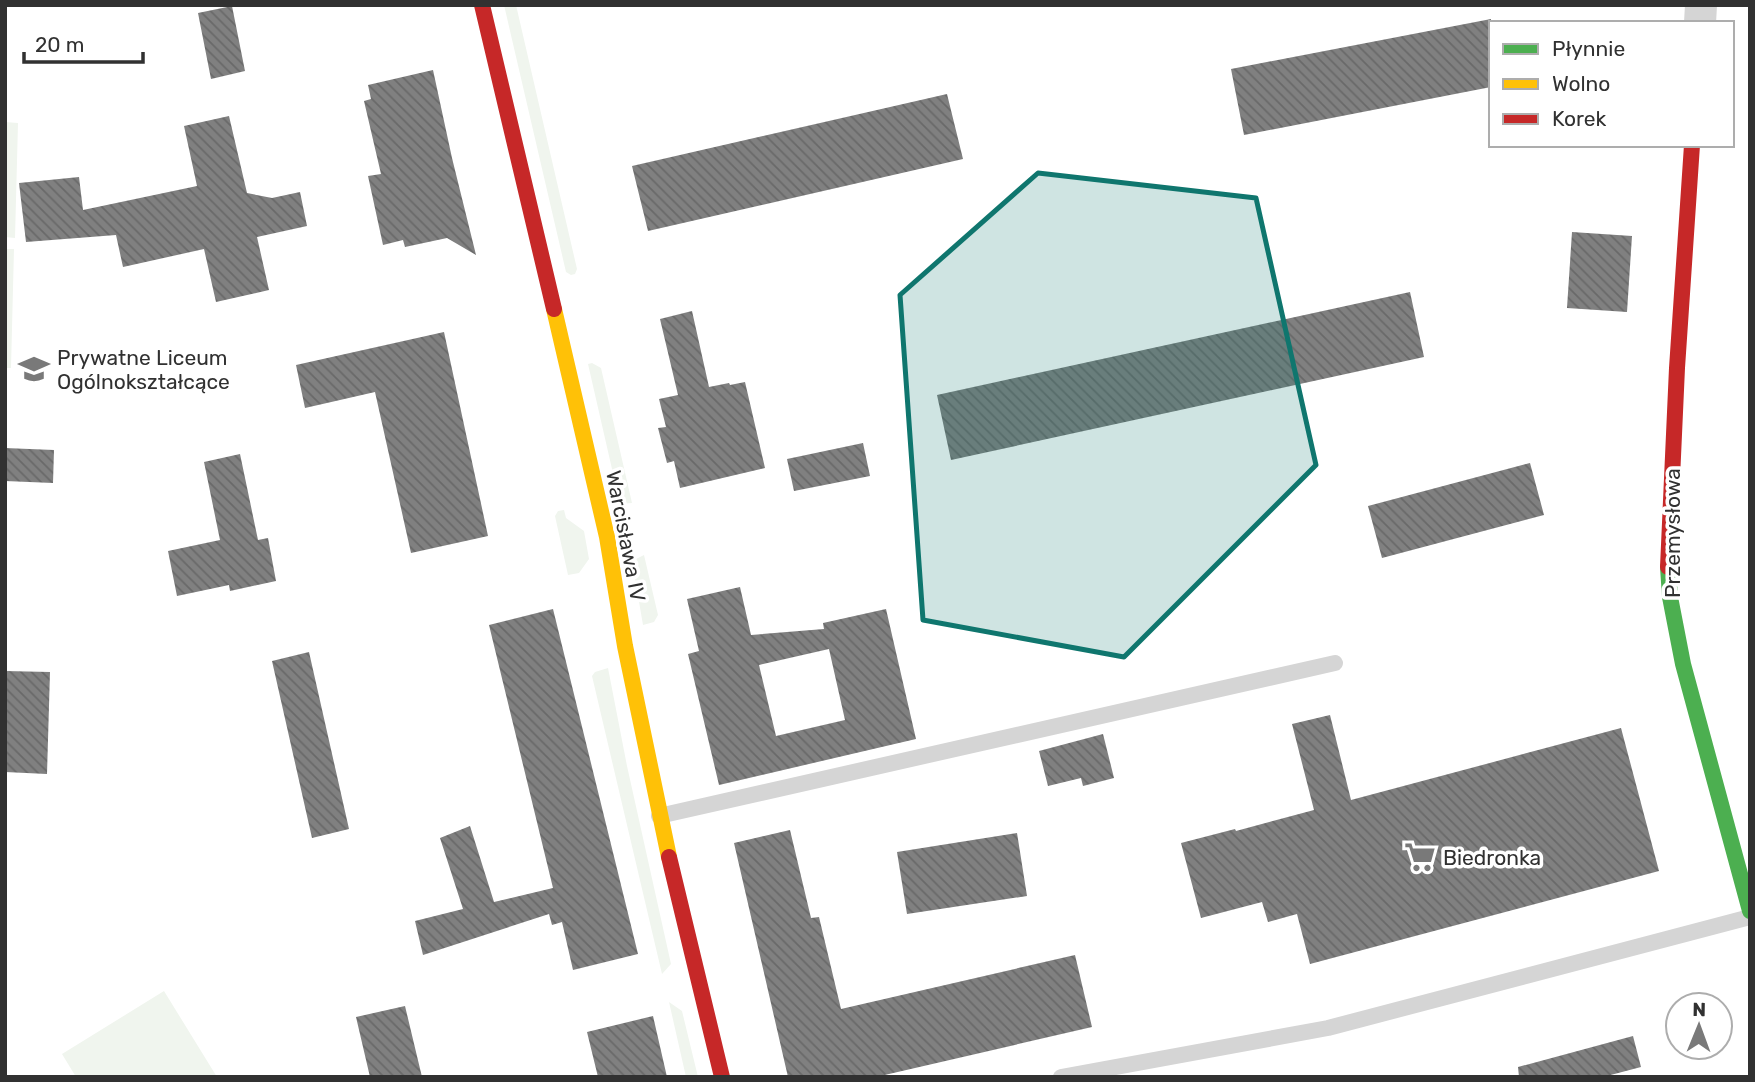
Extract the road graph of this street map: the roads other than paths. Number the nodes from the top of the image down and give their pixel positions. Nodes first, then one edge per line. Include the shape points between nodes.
1 (482, 5) edge
2 (1692, 147) edge
3 (1335, 663) dead end
4 (659, 816) junction
5 (1750, 911) edge
6 (1750, 917) edge
7 (722, 1077) edge
8 (1061, 1077) edge

1 - 4 street, Warcisława IV via 607,537
2 - 5 street, Przemysłowa via 1668,578 1683,664
3 - 4 lane
4 - 7 street, Warcisława IV
6 - 8 lane via 1328,1028

